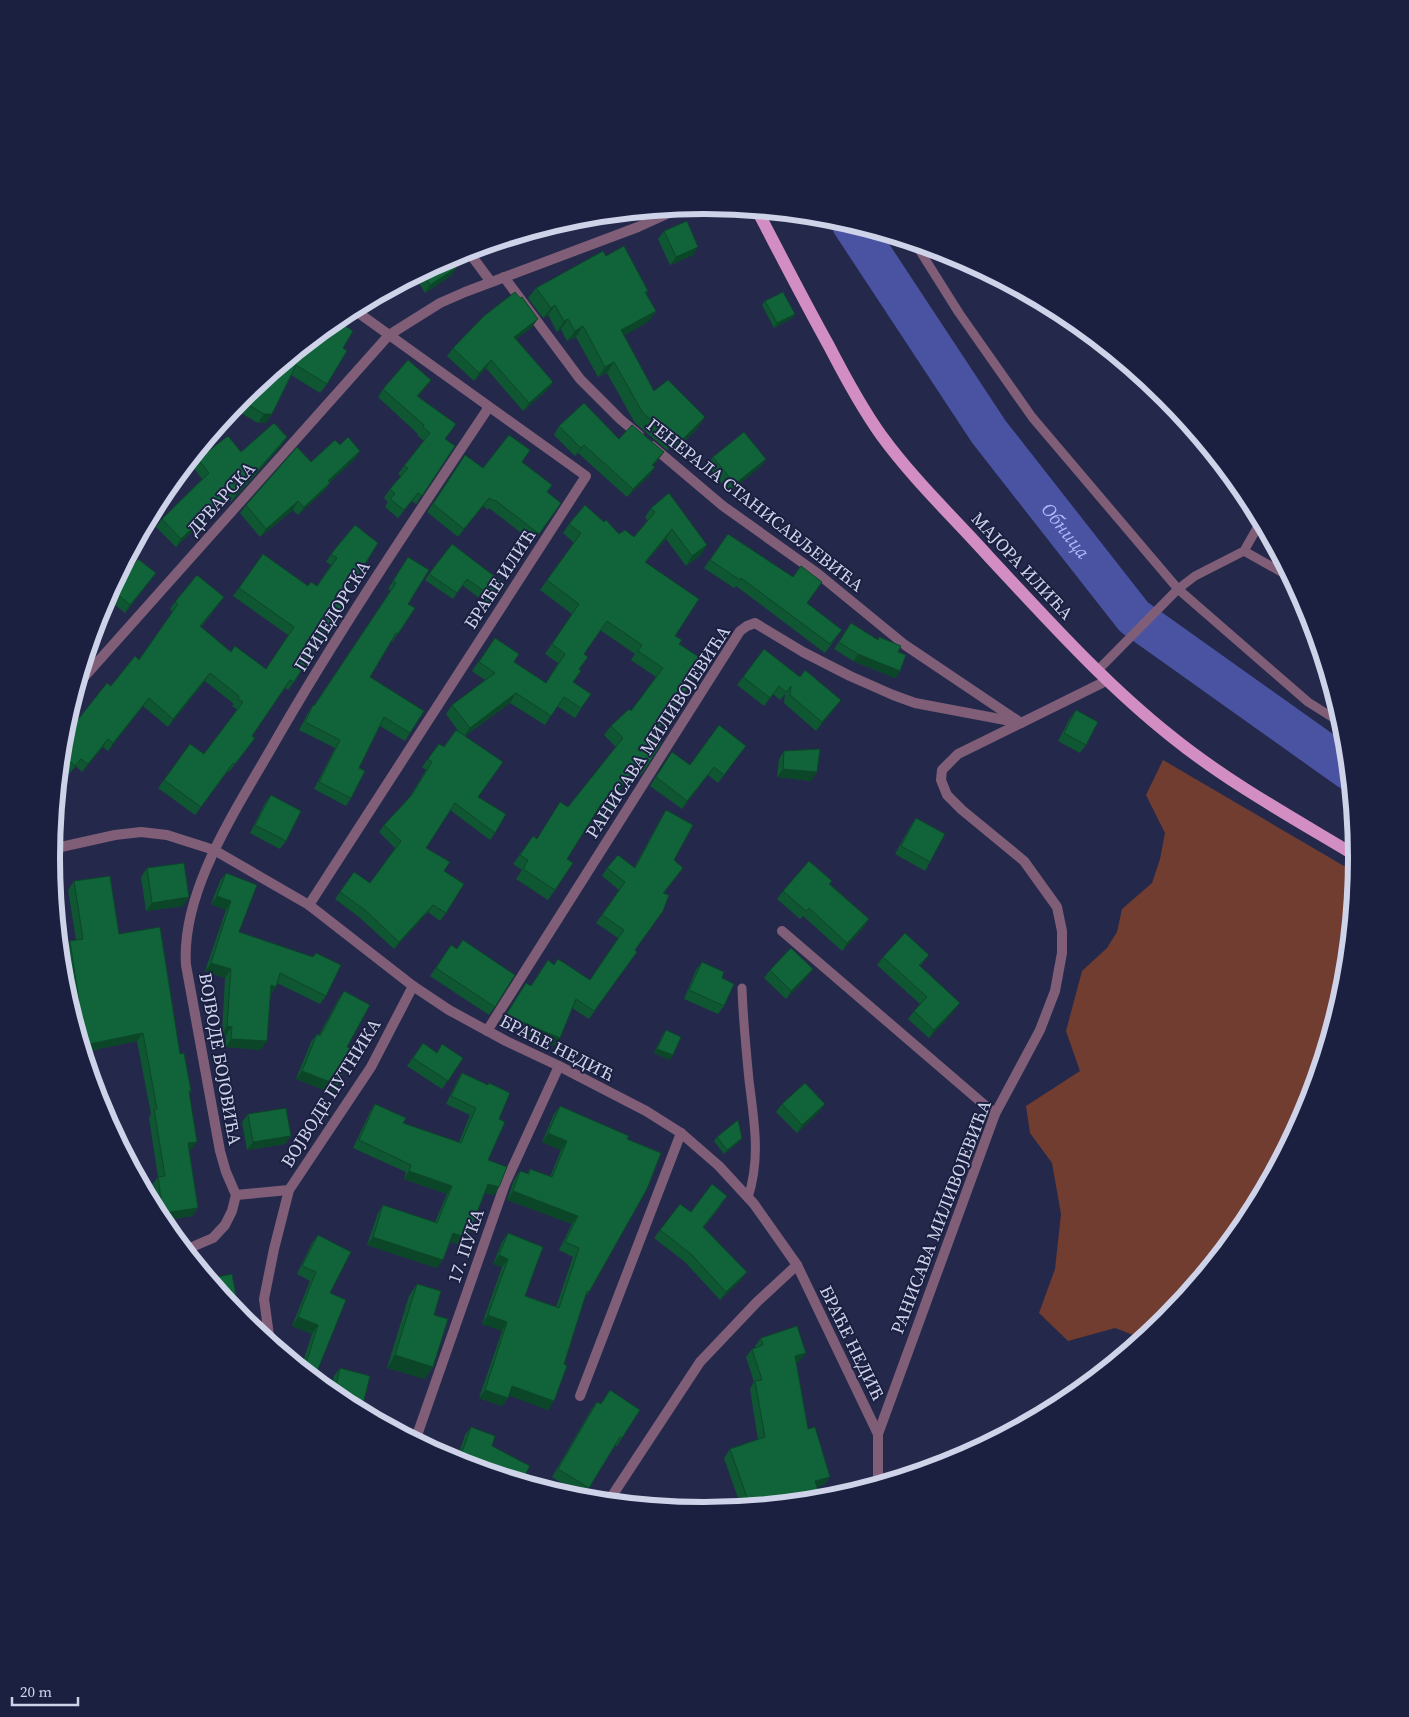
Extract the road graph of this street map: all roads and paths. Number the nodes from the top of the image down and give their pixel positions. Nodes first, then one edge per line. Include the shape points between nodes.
1 (666, 215) edge
2 (762, 217) edge
3 (920, 251) edge
4 (473, 257) edge
5 (504, 277) junction
6 (490, 282) junction
7 (360, 314) edge
8 (389, 335) junction
9 (489, 407) junction
10 (1257, 527) edge
11 (1244, 551) junction
12 (1283, 573) edge
13 (1178, 589) junction
14 (1098, 670) junction
15 (87, 673) edge
16 (1108, 680) junction
17 (1333, 718) edge
18 (1021, 723) junction
19 (60, 847) edge
20 (214, 850) junction
21 (1349, 851) edge
22 (309, 904) junction
23 (782, 930) dead end
24 (413, 986) junction
25 (742, 988) dead end
26 (487, 1031) junction
27 (559, 1066) junction
28 (995, 1114) junction
29 (681, 1133) junction
30 (289, 1190) junction
31 (236, 1195) junction
32 (748, 1198) junction
33 (191, 1248) edge
34 (797, 1265) junction
35 (268, 1331) edge
36 (580, 1396) dead end
37 (878, 1434) junction
38 (417, 1436) edge
39 (878, 1479) edge
40 (612, 1496) edge

1 - 5 street, ДРВАРСКА
2 - 14 main road, МАЈОРА ИЛИЋА via 846,378 882,437 942,506
3 - 13 lane via 959,314 1032,417
4 - 6 street
5 - 6 street, ДРВАРСКА
5 - 18 street, ГЕНЕРАЛА СТАНИСАВЉЕВИЋА via 580,380 620,419 724,506 817,573 905,645
6 - 8 street, ДРВАРСКА via 440,303
7 - 8 street, БРАЋЕ ИЛИЋ
8 - 9 street, БРАЋЕ ИЛИЋ
8 - 15 street, ДРВАРСКА
9 - 20 street, ПРИЈЕДОРСКА via 385,561 297,703
9 - 22 street, БРАЋЕ ИЛИЋ via 586,476
10 - 11 lane
11 - 12 lane
11 - 13 lane via 1195,576
13 - 14 lane
13 - 17 lane via 1308,702
14 - 16 main road, МАЈОРА ИЛИЋА
16 - 18 street, РАНИСАВА МИЛИВОЈЕВИЋА
16 - 21 main road, МАЈОРА ИЛИЋА via 1172,738 1223,774
18 - 26 street, РАНИСАВА МИЛИВОЈЕВИЋА via 915,703 850,676 755,623 747,626 740,631
18 - 28 street, РАНИСАВА МИЛИВОЈЕВИЋА via 958,754 942,770 941,780 947,796 1024,862 1057,907 1062,931 1062,953 1055,990 1040,1030
19 - 20 street, БРАЋЕ НЕДИЋ via 141,832 167,835
20 - 22 street, БРАЋЕ НЕДИЋ
20 - 31 street, ВОЈВОДЕ БОЈОВИЋА via 195,903 185,948 186,965 220,1151
22 - 24 street, БРАЋЕ НЕДИЋ
23 - 28 street
24 - 26 street, БРАЋЕ НЕДИЋ
24 - 30 street, ВОЈВОДЕ ПУТНИКА via 371,1067
25 - 32 lane via 756,1142 756,1165
26 - 27 street, БРАЋЕ НЕДИЋ
27 - 29 street, БРАЋЕ НЕДИЋ via 654,1115
27 - 38 street, 17. ПУКА via 505,1184
28 - 37 street, РАНИСАВА МИЛИВОЈЕВИЋА
29 - 32 street, БРАЋЕ НЕДИЋ
29 - 36 street
30 - 31 street, ВОЈВОДЕ ПУТНИКА
30 - 35 street, ВОЈВОДЕ ПУТНИКА via 264,1299
31 - 33 street via 225,1225 213,1238
32 - 34 street, БРАЋЕ НЕДИЋ
34 - 37 street, БРАЋЕ НЕДИЋ
34 - 40 street via 700,1362
37 - 39 street, БРАЋЕ НЕДИЋ

